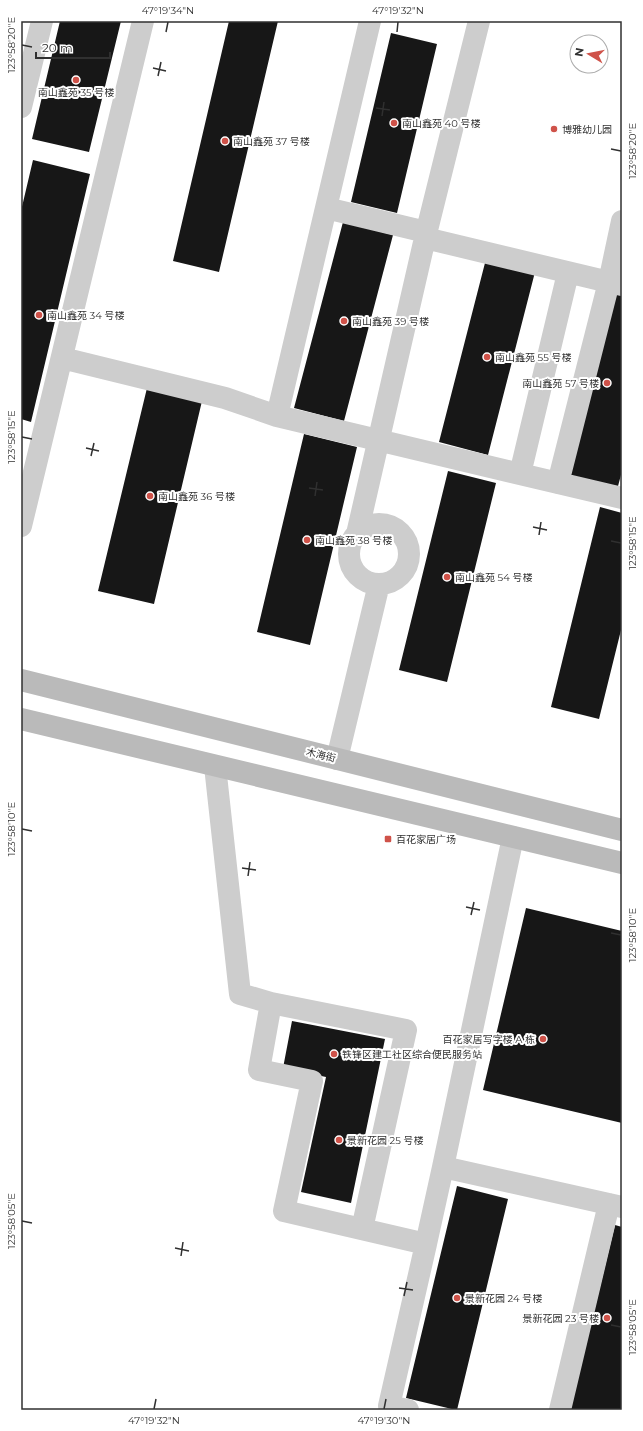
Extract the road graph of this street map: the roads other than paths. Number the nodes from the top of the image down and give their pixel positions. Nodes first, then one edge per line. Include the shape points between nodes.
1 (42, 21) edge
2 (143, 21) edge
3 (370, 21) edge
4 (474, 22) edge
5 (21, 107) edge
6 (326, 208) junction
7 (622, 221) edge
8 (426, 235) junction
9 (568, 273) junction
10 (615, 284) edge
11 (62, 358) junction
12 (277, 416) junction
13 (378, 440) junction
14 (520, 474) junction
15 (558, 483) junction
16 (622, 498) edge
17 (21, 526) edge
18 (357, 534) junction
19 (379, 584) junction
20 (21, 680) edge
21 (21, 719) edge
22 (337, 759) junction
23 (215, 766) junction
24 (622, 830) edge
25 (513, 837) junction
26 (622, 863) edge
27 (271, 1003) junction
28 (443, 1167) junction
29 (616, 1205) edge
30 (362, 1228) junction
31 (426, 1244) junction
32 (408, 1410) edge
33 (560, 1410) edge

1 - 5 street
2 - 11 street
3 - 6 street
4 - 8 street
6 - 8 street
6 - 12 street
7 - 10 street
8 - 9 street
8 - 13 street
9 - 10 street
9 - 14 street
10 - 15 street
11 - 12 street via 225,398
11 - 17 street
12 - 13 street
13 - 14 street
13 - 18 street
14 - 15 street
15 - 16 street
18 - 19 street via 351,542 349,551 352,566 360,578
18 - 19 street via 365,528 383,525 400,533 405,541 408,560 404,569 398,577
19 - 22 street
20 - 22 main road, 木海街
21 - 23 main road
22 - 24 main road, 木海街
23 - 25 main road
23 - 27 street via 240,994
25 - 26 main road
25 - 28 street
27 - 30 street via 259,1070 312,1081 284,1211
27 - 30 street via 406,1030
28 - 29 street
28 - 31 street
29 - 33 street
30 - 31 street
31 - 32 street via 389,1406

